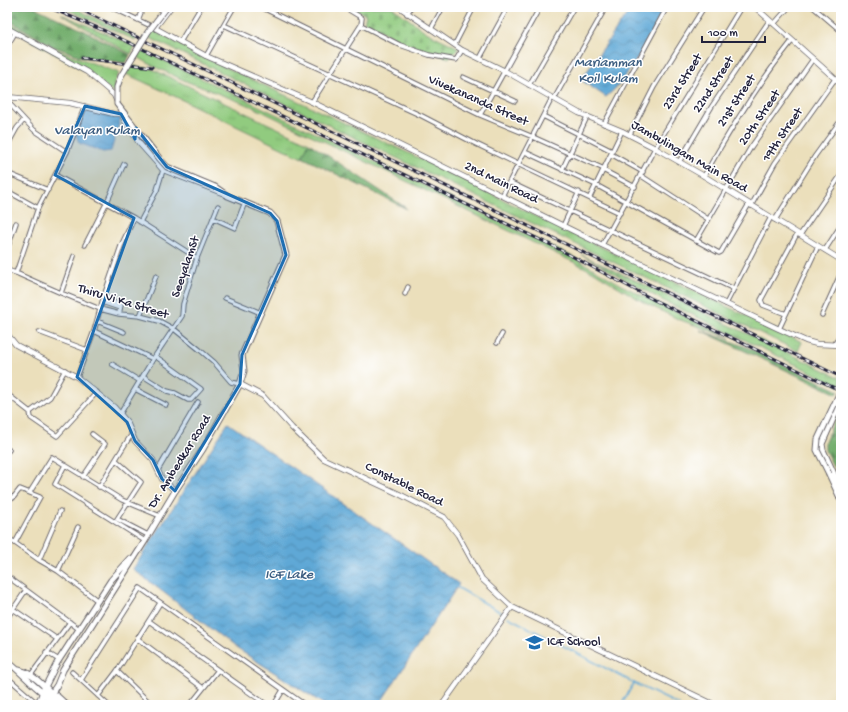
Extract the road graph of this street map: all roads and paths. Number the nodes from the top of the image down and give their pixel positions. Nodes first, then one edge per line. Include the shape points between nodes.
1 (111, 7) edge
2 (143, 7) edge
3 (167, 7) edge
4 (171, 7) edge
5 (201, 7) edge
6 (234, 7) edge
7 (261, 7) edge
8 (344, 7) edge
9 (399, 7) edge
10 (411, 7) edge
11 (443, 7) edge
12 (474, 7) edge
13 (508, 7) edge
14 (540, 7) edge
15 (574, 7) edge
16 (606, 7) edge
17 (666, 7) edge
18 (704, 7) edge
19 (741, 7) edge
20 (755, 7) edge
21 (789, 7) edge
22 (813, 7) edge
23 (407, 14) junction
24 (138, 20) junction
25 (772, 22) junction
26 (224, 25) junction
27 (361, 25) junction
28 (7, 28) edge
29 (155, 28) junction
30 (431, 29) junction
31 (841, 31) edge
32 (15, 33) junction
33 (792, 41) junction
34 (180, 42) junction
35 (455, 44) junction
36 (7, 46) edge
37 (344, 49) junction
38 (462, 50) junction
39 (206, 56) junction
40 (480, 58) junction
41 (813, 59) junction
42 (505, 71) junction
43 (329, 73) junction
44 (463, 77) dead end
45 (835, 79) junction
46 (529, 84) junction
47 (841, 84) edge
48 (494, 90) junction
49 (7, 97) edge
50 (553, 98) junction
51 (7, 101) edge
52 (515, 101) dead end
53 (312, 102) junction
54 (85, 106) junction
55 (120, 111) junction
56 (480, 115) junction
57 (543, 116) junction
58 (587, 117) junction
59 (24, 120) junction
60 (841, 120) edge
61 (604, 124) junction
62 (622, 131) junction
63 (630, 134) junction
64 (579, 135) junction
65 (533, 137) junction
66 (7, 146) edge
67 (655, 148) junction
68 (67, 152) junction
69 (525, 152) junction
70 (611, 153) junction
71 (570, 154) junction
72 (679, 162) junction
73 (124, 164) dead end
74 (518, 164) junction
75 (163, 170) junction
76 (562, 170) junction
77 (603, 170) junction
78 (7, 173) edge
79 (641, 174) junction
80 (55, 175) junction
81 (841, 175) edge
82 (704, 176) junction
83 (509, 182) junction
84 (596, 185) junction
85 (634, 187) junction
86 (48, 190) junction
87 (726, 190) junction
88 (7, 191) edge
89 (579, 192) junction
90 (228, 196) junction
91 (502, 196) junction
92 (590, 198) junction
93 (626, 201) junction
94 (107, 202) junction
95 (245, 202) junction
96 (750, 205) junction
97 (218, 206) dead end
98 (38, 208) junction
99 (571, 210) junction
100 (620, 213) junction
101 (134, 218) junction
102 (213, 218) junction
103 (708, 219) junction
104 (773, 219) junction
105 (140, 222) junction
106 (16, 223) dead end
107 (841, 225) edge
108 (563, 226) junction
109 (611, 229) junction
110 (798, 234) junction
111 (696, 241) junction
112 (85, 245) dead end
113 (602, 245) junction
114 (818, 246) junction
115 (7, 249) edge
116 (825, 250) junction
117 (74, 256) dead end
118 (198, 258) junction
119 (841, 260) edge
120 (8, 272) edge
121 (841, 272) edge
122 (16, 273) junction
123 (156, 276) dead end
124 (408, 287) dead end
125 (734, 288) junction
126 (61, 293) junction
127 (405, 294) dead end
128 (225, 298) dead end
129 (102, 300) junction
130 (726, 304) junction
131 (100, 308) junction
132 (261, 313) junction
133 (119, 314) junction
134 (786, 314) junction
135 (822, 315) dead end
136 (140, 316) junction
137 (97, 321) junction
138 (174, 329) junction
139 (779, 329) junction
140 (94, 331) junction
141 (39, 332) dead end
142 (124, 332) dead end
143 (841, 332) edge
144 (7, 334) edge
145 (502, 334) dead end
146 (498, 343) dead end
147 (835, 344) junction
148 (841, 345) edge
149 (87, 350) junction
150 (154, 358) junction
151 (112, 364) dead end
152 (65, 370) junction
153 (143, 376) junction
154 (77, 377) junction
155 (140, 381) junction
156 (240, 384) junction
157 (135, 389) junction
158 (841, 390) edge
159 (97, 392) junction
160 (7, 394) edge
161 (841, 401) edge
162 (198, 402) dead end
163 (166, 405) dead end
164 (30, 412) junction
165 (120, 414) junction
166 (92, 434) dead end
167 (132, 434) junction
168 (116, 460) junction
169 (65, 465) junction
170 (158, 470) junction
171 (83, 476) junction
172 (99, 487) junction
173 (841, 489) edge
174 (175, 491) junction
175 (30, 492) junction
176 (7, 494) edge
177 (841, 500) edge
178 (127, 502) junction
179 (60, 511) dead end
180 (160, 516) junction
181 (78, 527) dead end
182 (148, 535) junction
183 (7, 537) edge
184 (145, 541) junction
185 (15, 543) junction
186 (138, 552) junction
187 (39, 560) junction
188 (58, 571) junction
189 (7, 576) edge
190 (26, 590) junction
191 (98, 601) junction
192 (160, 603) junction
193 (512, 606) junction
194 (13, 609) junction
195 (7, 618) edge
196 (149, 621) junction
197 (70, 622) junction
198 (80, 629) junction
199 (57, 639) junction
200 (138, 639) junction
201 (46, 652) junction
202 (60, 660) junction
203 (7, 661) edge
204 (66, 666) junction
205 (19, 670) junction
206 (218, 670) junction
207 (117, 671) junction
208 (72, 672) dead end
209 (30, 676) junction
210 (7, 677) edge
211 (81, 680) junction
212 (203, 688) junction
213 (44, 690) junction
214 (283, 690) junction
215 (52, 696) junction
216 (98, 696) junction
217 (39, 704) edge
218 (55, 705) edge
219 (62, 705) edge
220 (68, 705) edge
221 (108, 705) edge
222 (152, 705) edge
223 (190, 705) edge
224 (267, 705) edge
225 (274, 705) edge
226 (305, 705) edge
227 (442, 705) edge
228 (715, 705) edge

1 - 24 street
2 - 24 street
3 - 90 main road, bridge via 121,76 117,87 117,104 167,166 215,187
4 - 29 street
5 - 34 street
6 - 26 street
7 - 37 street, Vivekananda Street
8 - 27 street via 362,18
9 - 23 street, Jambulingam Main Road
10 - 23 street
11 - 30 street
12 - 35 street
13 - 40 street
14 - 42 street
15 - 46 street
16 - 50 street
17 - 61 street
18 - 63 street via 654,88
19 - 67 street, 23rd Street
20 - 25 street
21 - 25 street, 22nd Street
22 - 31 street
23 - 30 street, Jambulingam Main Road
24 - 29 street
25 - 33 street
25 - 72 street, 22nd Street via 712,106
26 - 39 street
26 - 43 street
27 - 37 street
27 - 38 street via 400,45 429,55 456,60
28 - 32 street
29 - 34 street, 2nd Main Road
30 - 35 street, Jambulingam Main Road
32 - 36 street
32 - 55 street via 87,72 114,95
33 - 41 street
33 - 82 street, 21st Street via 748,102
34 - 39 street, 2nd Main Road
35 - 38 street, Jambulingam Main Road
37 - 43 street
37 - 56 street, Vivekananda Street
38 - 40 street, Jambulingam Main Road
39 - 53 street, 2nd Main Road
40 - 42 street, Jambulingam Main Road
41 - 45 street
41 - 87 street, 20th Street via 751,147
42 - 46 street, Jambulingam Main Road
42 - 48 street
43 - 53 street
43 - 74 street
44 - 48 street
45 - 47 street
45 - 96 street, 19th Street via 774,163
46 - 50 street, Jambulingam Main Road
48 - 52 street
48 - 56 street
49 - 54 street
50 - 57 street
50 - 58 street, Jambulingam Main Road
51 - 59 street
53 - 91 street, 2nd Main Road
54 - 55 street via 105,112
54 - 68 street
55 - 75 street via 139,143
56 - 65 street, Vivekananda Street
57 - 64 street
57 - 65 street
58 - 61 street, Jambulingam Main Road
58 - 64 street
59 - 66 street via 16,128
59 - 68 street via 46,139
60 - 104 street
61 - 62 street, Jambulingam Main Road
62 - 63 street, Jambulingam Main Road
62 - 70 street
63 - 67 street, Jambulingam Main Road
64 - 70 street
64 - 71 street
65 - 69 street
65 - 71 street, Vivekananda Street
67 - 72 street, Jambulingam Main Road
67 - 79 street, 23rd Street
68 - 80 street
69 - 74 street
69 - 76 street
70 - 77 street
70 - 79 street
71 - 76 street
71 - 77 street, Vivekananda Street
72 - 82 street, Jambulingam Main Road
73 - 94 street
74 - 83 street
74 - 89 street
75 - 90 street
75 - 105 street via 157,190
76 - 84 street
77 - 84 street
77 - 85 street, Vivekananda Street
78 - 86 street
79 - 85 street, 23rd Street
79 - 103 street
80 - 86 street
80 - 94 street
81 - 110 street
82 - 87 street, Jambulingam Main Road
83 - 91 street
83 - 99 street
84 - 92 street
84 - 93 street
85 - 93 street, 23rd Street
86 - 98 street
87 - 96 street, Jambulingam Main Road
87 - 103 street, 20th Street
88 - 98 street
89 - 92 street
89 - 99 street
90 - 95 main road
91 - 108 street, 2nd Main Road
92 - 100 street
93 - 100 street, 23rd Street
93 - 111 street
94 - 101 street
94 - 112 street
95 - 102 street via 235,228
95 - 132 main road via 270,213 277,221 286,255
96 - 104 street, Jambulingam Main Road
96 - 111 street, 19th Street via 721,253
97 - 102 street, SeeyalamSt
98 - 122 street
99 - 108 street
99 - 109 street
100 - 109 street, 23rd Street
101 - 105 street
101 - 129 street
102 - 118 street, SeeyalamSt
103 - 111 street, 20th Street
104 - 110 street, Jambulingam Main Road
104 - 125 street
105 - 118 street
106 - 115 street
107 - 116 street
108 - 113 street, 2nd Main Road
109 - 113 street, 23rd Street
109 - 125 street
110 - 114 street, Jambulingam Main Road
110 - 134 street via 761,300 763,304
113 - 130 street, 2nd Main Road
114 - 116 street, Jambulingam Main Road
114 - 134 street
116 - 119 street, Jambulingam Main Road
117 - 126 street
118 - 138 street, SeeyalamSt via 183,304 182,316
120 - 122 street, Thiru Vi Ka Street
121 - 135 street
122 - 126 street, Thiru Vi Ka Street
123 - 136 street
124 - 127 street
125 - 130 street
126 - 131 street, Thiru Vi Ka Street
128 - 132 street
129 - 131 street
129 - 133 street via 121,305
130 - 139 street, 2nd Main Road
131 - 133 street, Thiru Vi Ka Street
131 - 137 street
132 - 156 main road via 242,355 244,371
133 - 136 street, Thiru Vi Ka Street
134 - 139 street
136 - 138 street, Thiru Vi Ka Street via 159,321
137 - 140 street
137 - 142 street
138 - 150 street, SeeyalamSt
138 - 156 street, Thiru Vi Ka Street via 214,362 231,382
139 - 147 street, 2nd Main Road via 817,344
140 - 149 street
140 - 150 street
141 - 149 street
143 - 147 street
144 - 152 street via 16,345
145 - 146 street
147 - 148 street, 2nd Main Road
149 - 154 street
150 - 153 street, SeeyalamSt
150 - 153 street via 201,389 188,400
151 - 155 street
152 - 154 street
152 - 164 street via 50,397
153 - 155 street, SeeyalamSt
154 - 159 street
155 - 157 street, SeeyalamSt
156 - 174 main road, Dr. Ambedkar Road via 203,449
156 - 193 street, Constable Road via 263,396 324,459 444,517 458,535 482,579
157 - 163 street
157 - 165 street, SeeyalamSt
158 - 177 main road, bridge via 818,440 817,450
159 - 164 street via 57,436 31,418
159 - 165 street
160 - 164 street
161 - 173 main road via 822,444
162 - 170 street
165 - 167 street
166 - 171 street via 105,444
167 - 168 street
167 - 170 street via 135,441 154,460
168 - 172 street
168 - 178 street via 141,482
169 - 171 street
169 - 175 street via 52,457
169 - 184 street via 55,484
170 - 174 street via 162,479
171 - 172 street
172 - 178 street
174 - 180 main road, Dr. Ambedkar Road
175 - 176 street via 20,489 13,498
175 - 185 street via 40,497
178 - 180 street
178 - 182 street via 117,519
179 - 187 street
180 - 182 main road, Dr. Ambedkar Road
181 - 188 street
182 - 184 main road, Dr. Ambedkar Road
183 - 185 street
184 - 186 main road, Dr. Ambedkar Road
185 - 187 street
186 - 191 main road, Dr. Ambedkar Road via 111,580
186 - 204 main road, Dr. Ambedkar Road
187 - 188 street
188 - 191 street
189 - 190 street
190 - 194 street
190 - 197 street
191 - 198 main road, Dr. Ambedkar Road
192 - 196 street
192 - 211 street via 140,588
192 - 214 street
193 - 227 street
193 - 228 street, Constable Road
194 - 195 street
194 - 199 street
196 - 200 street
196 - 206 street
197 - 198 street
197 - 199 street
198 - 202 main road, Dr. Ambedkar Road
199 - 201 street
200 - 207 street
200 - 212 street
201 - 202 street
201 - 209 street
202 - 204 street
202 - 213 main road, Dr. Ambedkar Road
203 - 205 main road
204 - 215 main road, Dr. Ambedkar Road
205 - 209 main road
205 - 213 main road via 26,679
206 - 212 street
206 - 224 street
207 - 216 street
207 - 222 street
208 - 211 street
209 - 213 main road
210 - 217 street
211 - 216 street
212 - 223 street
213 - 215 main road
213 - 217 main road
214 - 225 street
214 - 226 street
215 - 217 main road
215 - 218 main road
215 - 219 main road
215 - 220 street
216 - 221 street

